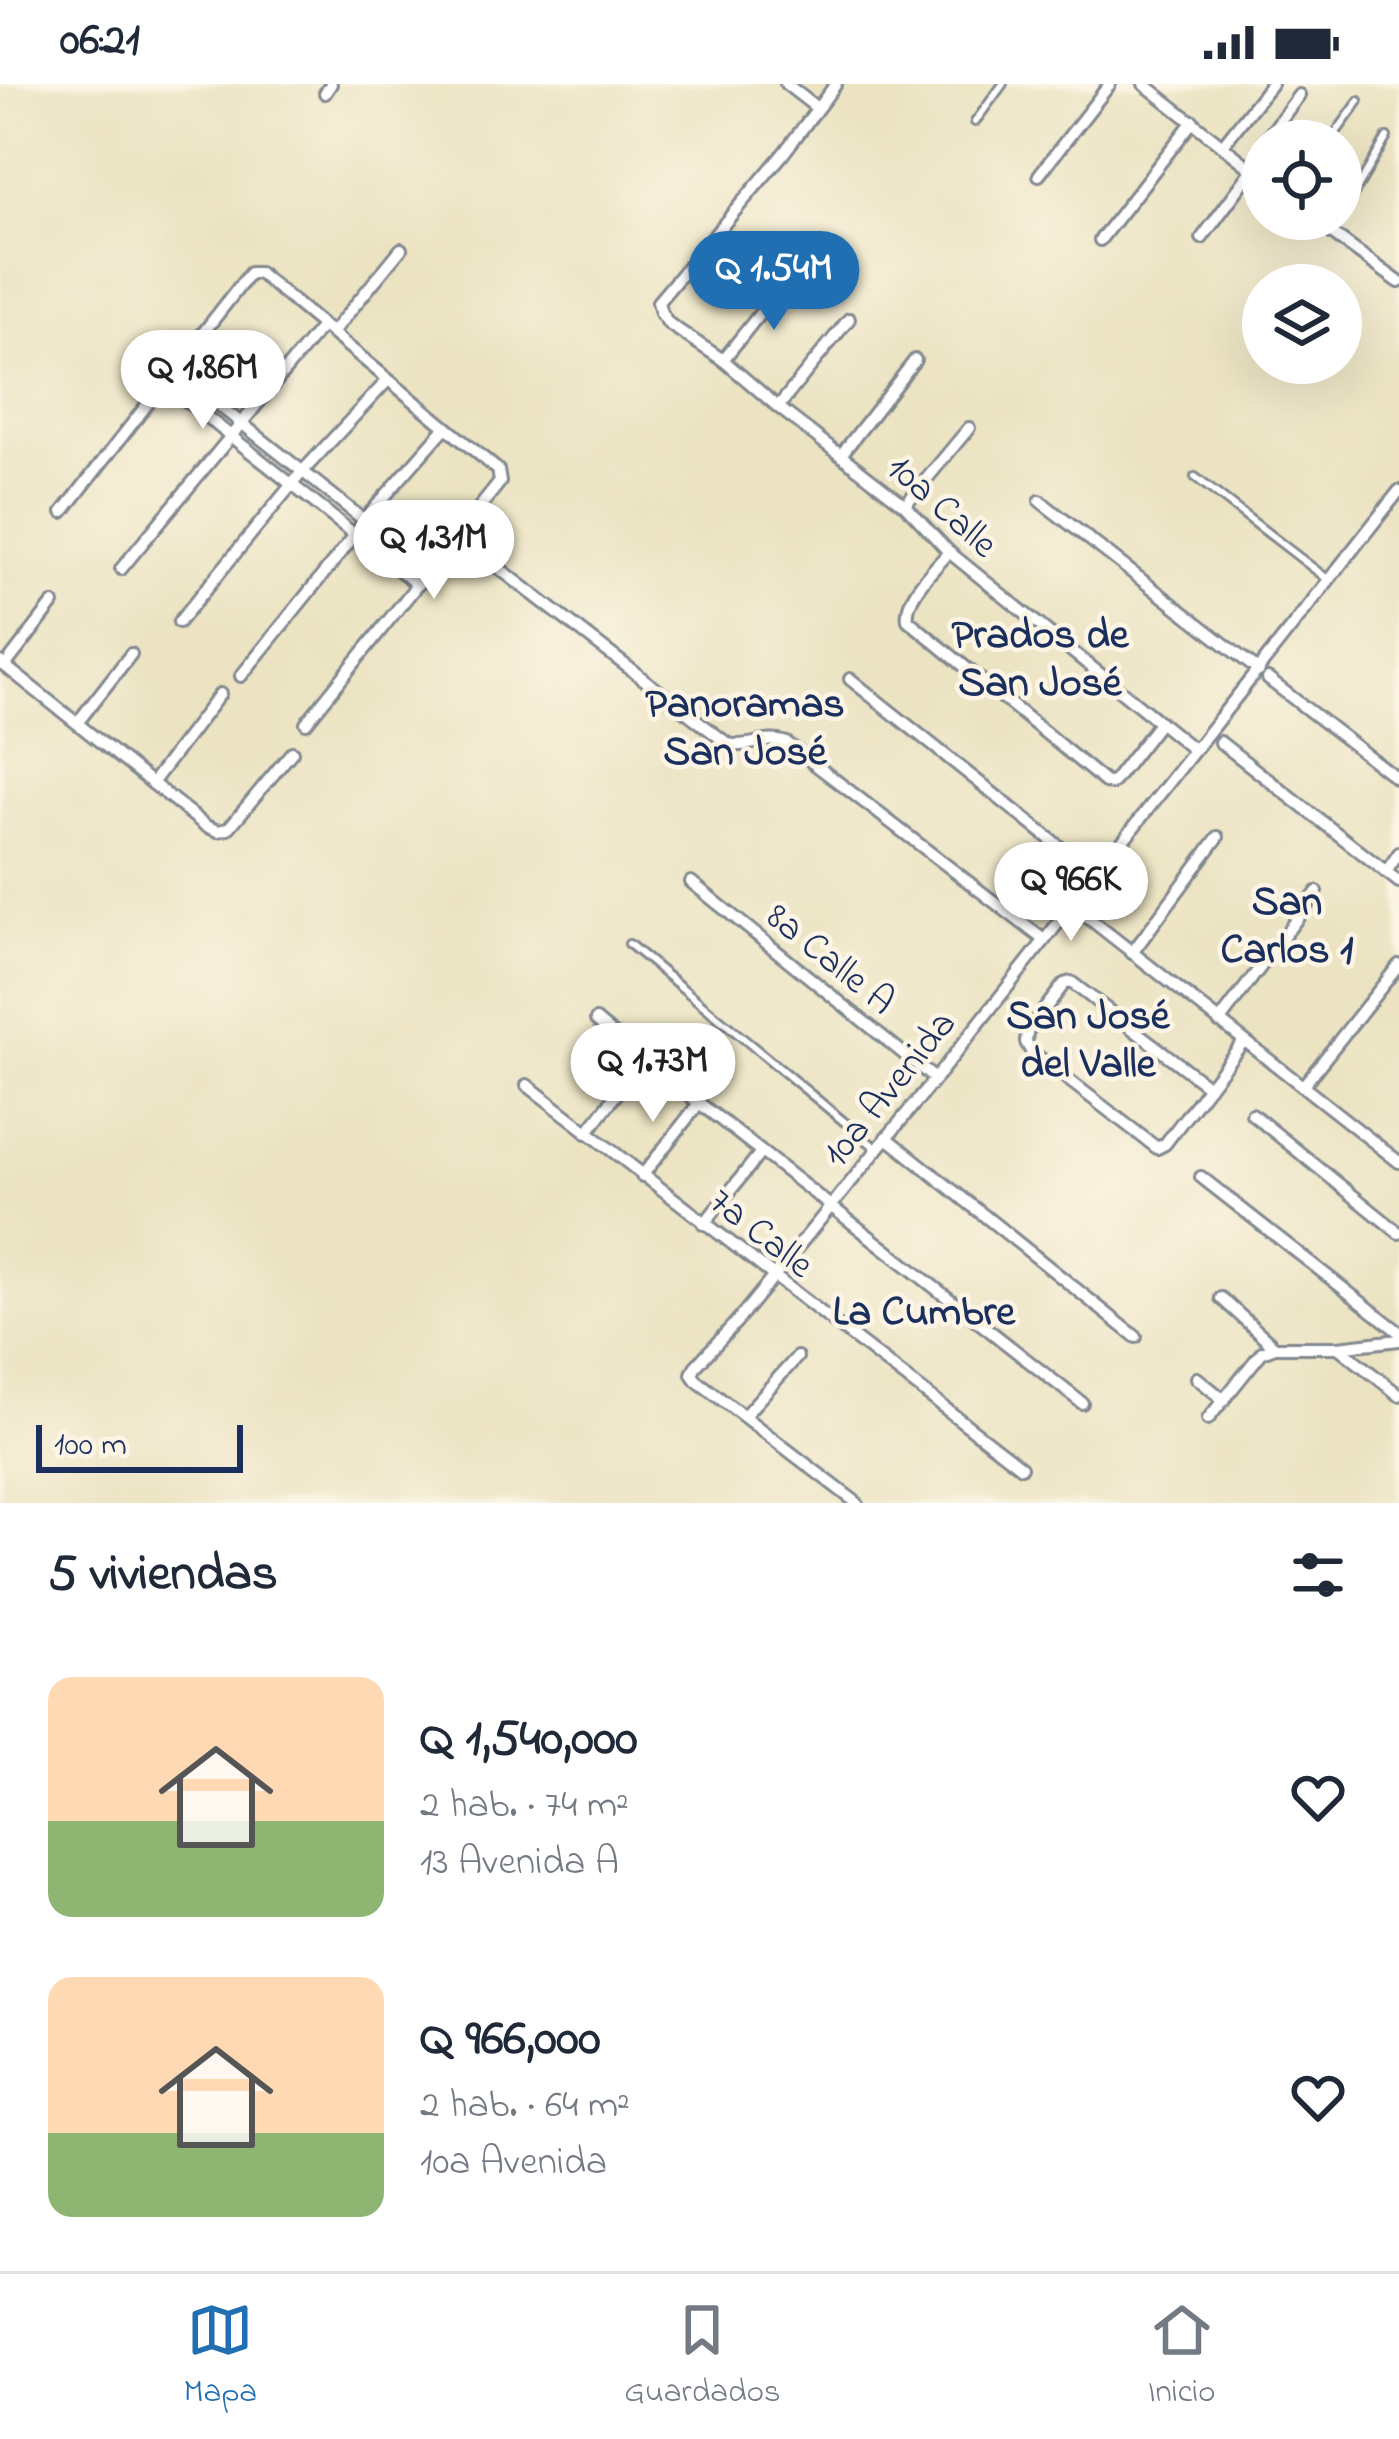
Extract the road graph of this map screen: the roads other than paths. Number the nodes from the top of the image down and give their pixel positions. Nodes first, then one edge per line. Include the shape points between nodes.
1 (786, 84) edge
2 (836, 84) edge
3 (1003, 84) edge
4 (1111, 84) edge
5 (1144, 84) edge
6 (1271, 84) edge
7 (1299, 95) dead end
8 (1359, 101) dead end
9 (817, 108) junction
10 (1280, 120) edge
11 (1345, 120) edge
12 (975, 122) dead end
13 (1192, 122) junction
14 (1387, 136) dead end
15 (1223, 145) junction
16 (1242, 161) edge
17 (1039, 175) dead end
18 (1362, 180) edge
19 (1242, 186) edge
20 (1202, 238) dead end
21 (1100, 240) dead end
22 (1338, 240) edge
23 (400, 249) dead end
24 (789, 277) dead end
25 (1399, 282) edge
26 (849, 319) dead end
27 (327, 330) junction
28 (723, 360) junction
29 (915, 360) dead end
30 (174, 370) junction
31 (388, 380) junction
32 (164, 383) junction
33 (778, 407) junction
34 (240, 423) junction
35 (445, 428) junction
36 (969, 428) dead end
37 (231, 435) junction
38 (842, 455) junction
39 (302, 472) junction
40 (1195, 477) dead end
41 (292, 485) junction
42 (1398, 494) edge
43 (1040, 501) dead end
44 (905, 506) junction
45 (63, 512) dead end
46 (364, 520) junction
47 (355, 535) junction
48 (457, 536) junction
49 (949, 552) junction
50 (121, 568) dead end
51 (427, 574) junction
52 (1330, 582) junction
53 (418, 585) junction
54 (53, 604) dead end
55 (179, 622) dead end
56 (131, 655) dead end
57 (3, 664) edge
58 (1263, 675) junction
59 (241, 676) dead end
60 (850, 680) dead end
61 (220, 694) dead end
62 (77, 722) junction
63 (1160, 722) junction
64 (306, 723) dead end
65 (1220, 742) dead end
66 (1194, 750) junction
67 (292, 752) dead end
68 (1399, 781) edge
69 (153, 782) junction
70 (1218, 837) dead end
71 (1399, 853) edge
72 (1386, 872) junction
73 (1095, 875) junction
74 (691, 882) dead end
75 (1399, 882) edge
76 (1317, 892) dead end
77 (1072, 905) junction
78 (1044, 940) junction
79 (629, 944) dead end
80 (1132, 953) junction
81 (1399, 965) edge
82 (596, 1020) dead end
83 (1219, 1022) junction
84 (1244, 1042) junction
85 (643, 1059) junction
86 (935, 1078) junction
87 (527, 1085) dead end
88 (1303, 1086) junction
89 (1209, 1087) junction
90 (700, 1102) junction
91 (1252, 1114) dead end
92 (587, 1133) junction
93 (886, 1137) junction
94 (876, 1148) junction
95 (761, 1152) junction
96 (1399, 1162) edge
97 (642, 1176) junction
98 (1201, 1178) dead end
99 (829, 1206) junction
100 (704, 1224) junction
101 (1399, 1233) edge
102 (772, 1276) junction
103 (1221, 1298) dead end
104 (1399, 1336) edge
105 (1136, 1337) dead end
106 (1275, 1346) junction
107 (1338, 1347) junction
108 (797, 1357) dead end
109 (1197, 1378) dead end
110 (1399, 1395) edge
111 (1224, 1400) junction
112 (1082, 1403) dead end
113 (744, 1416) junction
114 (1208, 1418) dead end
115 (1021, 1468) dead end
116 (857, 1503) edge

1 - 9 street
2 - 9 street
3 - 12 lane
4 - 17 street
5 - 13 street
6 - 15 street
7 - 10 street
8 - 11 lane
9 - 28 street, 10a Calle via 658,302 669,324
13 - 15 street
13 - 21 street
14 - 18 lane
15 - 16 street
19 - 20 street
22 - 25 street
23 - 27 street
24 - 28 street
26 - 33 street
27 - 30 street via 250,273
27 - 31 street
27 - 34 street
28 - 33 street, 10a Calle
29 - 38 street
30 - 32 street
30 - 34 street
31 - 35 street
31 - 39 street
32 - 37 street
32 - 45 street
33 - 38 street, 10a Calle
34 - 37 street
34 - 39 street
35 - 46 street
35 - 48 street via 498,470 500,482
36 - 44 street
37 - 41 street
37 - 50 street
38 - 44 street, 10a Calle
39 - 41 street
39 - 46 street
40 - 52 lane
41 - 47 street
41 - 55 street
42 - 52 street, 10a Avenida
43 - 58 street
44 - 49 street, 10a Calle
46 - 47 street
46 - 51 street
47 - 53 street
47 - 59 street
48 - 51 street
48 - 78 street via 728,744 787,743
49 - 63 street, 10a Calle
49 - 63 street via 912,599 908,620 1105,782 1115,780
51 - 53 street
52 - 58 street, 10a Avenida
53 - 64 street
54 - 57 street
56 - 62 street
57 - 62 street
58 - 66 street, 10a Avenida
58 - 68 street
60 - 73 street
61 - 69 street
62 - 69 street
63 - 66 street, 10a Calle
65 - 72 street
66 - 73 street, 10a Avenida
67 - 69 street via 228,829 206,826
70 - 80 street
71 - 72 street
72 - 75 street
73 - 77 street, 10a Avenida
74 - 86 street, 8a Calle A
76 - 83 street
77 - 78 street, 10a Avenida
77 - 80 street
78 - 86 street, 10a Avenida
79 - 94 lane
80 - 83 street
81 - 88 street
82 - 85 street
83 - 84 street
84 - 88 street
84 - 89 street
85 - 90 street
85 - 92 street
86 - 93 street, 10a Avenida
87 - 92 street, 7a Calle
88 - 96 street
89 - 89 street via 1078,984 1064,984 1027,1032 1031,1051 1156,1148
90 - 95 street
90 - 97 street
91 - 101 street
92 - 97 street, 7a Calle
93 - 94 street, 10a Avenida
93 - 105 street
94 - 99 street, 10a Avenida
95 - 99 street
95 - 100 street
97 - 100 street, 7a Calle
98 - 104 street
99 - 102 street, 10a Avenida
99 - 112 street
100 - 102 street, 7a Calle
102 - 113 street, 10a Avenida via 692,1374
102 - 115 street, 7a Calle
103 - 106 street
104 - 107 street
106 - 107 street
106 - 111 street
107 - 110 street
108 - 113 street
109 - 111 street
111 - 114 street
113 - 116 street

